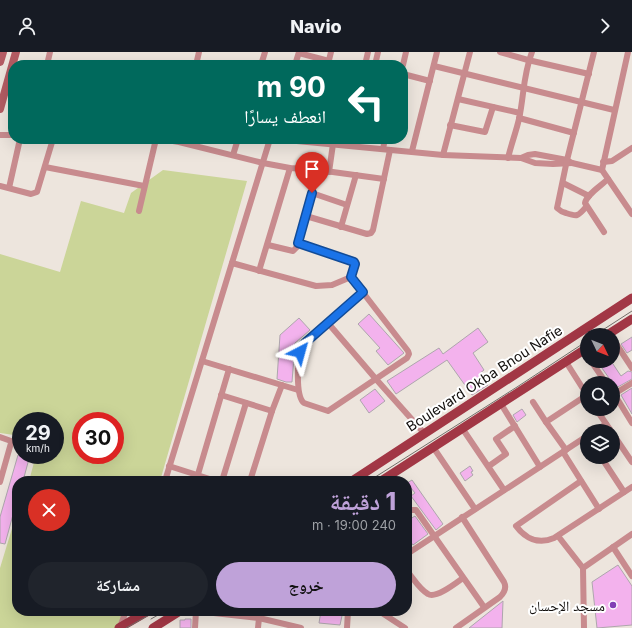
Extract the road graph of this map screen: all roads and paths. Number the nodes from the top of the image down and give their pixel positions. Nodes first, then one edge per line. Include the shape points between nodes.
1 (3, 52) edge
2 (437, 52) edge
3 (470, 52) edge
4 (500, 52) edge
5 (532, 52) edge
6 (594, 52) edge
7 (628, 52) edge
8 (299, 53) edge
9 (319, 60) edge
10 (528, 60) junction
11 (0, 62) edge
12 (629, 65) edge
13 (434, 66) junction
14 (464, 72) junction
15 (589, 74) junction
16 (408, 75) edge
17 (8, 80) edge
18 (430, 81) junction
19 (524, 87) junction
20 (458, 99) junction
21 (582, 102) junction
22 (493, 107) junction
23 (0, 109) edge
24 (614, 110) junction
25 (520, 115) junction
26 (450, 125) junction
27 (574, 133) junction
28 (19, 144) edge
29 (52, 144) edge
30 (155, 144) edge
31 (194, 144) edge
32 (236, 144) edge
33 (269, 144) edge
34 (333, 144) joint
35 (386, 144) edge
36 (386, 149) junction
37 (631, 150) edge
38 (412, 151) junction
39 (233, 155) junction
40 (443, 155) junction
41 (508, 158) junction
42 (603, 162) junction
43 (263, 163) junction
44 (568, 163) junction
45 (45, 167) junction
46 (290, 168) junction
47 (318, 170) junction
48 (602, 170) junction
49 (329, 172) junction
50 (356, 175) junction
51 (384, 179) junction
52 (608, 179) junction
53 (563, 183) junction
54 (0, 186) edge
55 (144, 186) junction
56 (9, 188) junction
57 (312, 193) junction
58 (589, 196) junction
59 (348, 205) junction
60 (586, 207) junction
61 (139, 212) dead end
62 (632, 214) edge
63 (306, 216) junction
64 (341, 227) junction
65 (604, 232) dead end
66 (298, 243) junction
67 (268, 244) junction
68 (232, 263) junction
69 (260, 272) junction
70 (351, 277) junction
71 (363, 292) junction
72 (632, 298) edge
73 (632, 319) edge
74 (328, 323) junction
75 (620, 328) edge
76 (620, 350) edge
77 (580, 355) edge
78 (202, 361) junction
79 (566, 362) junction
80 (631, 366) edge
81 (229, 369) junction
82 (375, 378) junction
83 (632, 383) edge
84 (580, 384) edge
85 (282, 385) junction
86 (298, 390) junction
87 (620, 390) edge
88 (221, 395) junction
89 (580, 400) edge
90 (533, 402) dead end
91 (246, 403) junction
92 (620, 403) edge
93 (501, 404) junction
94 (272, 410) junction
95 (601, 416) edge
96 (546, 422) junction
97 (632, 423) edge
98 (606, 424) edge
99 (515, 426) junction
100 (462, 428) junction
101 (424, 433) junction
102 (0, 437) edge
103 (580, 441) edge
104 (620, 444) edge
105 (433, 447) junction
106 (564, 451) junction
107 (631, 460) edge
108 (606, 464) edge
109 (169, 466) junction
110 (488, 466) junction
111 (540, 467) junction
112 (166, 476) edge
113 (192, 476) edge
114 (198, 476) edge
115 (224, 476) edge
116 (252, 476) edge
117 (360, 476) edge
118 (389, 476) edge
119 (581, 481) junction
120 (0, 482) edge
121 (632, 487) edge
122 (504, 490) junction
123 (624, 492) junction
124 (475, 509) junction
125 (599, 509) junction
126 (412, 510) edge
127 (462, 517) junction
128 (632, 534) edge
129 (434, 536) junction
130 (558, 536) junction
131 (613, 547) junction
132 (412, 551) edge
133 (583, 568) junction
134 (632, 576) edge
135 (412, 577) edge
136 (464, 578) junction
137 (484, 608) junction
138 (124, 616) edge
139 (136, 616) edge
140 (174, 616) edge
141 (196, 616) edge
142 (241, 616) edge
143 (348, 616) edge
144 (386, 616) edge
145 (259, 618) junction
146 (164, 625) edge
147 (120, 628) edge
148 (153, 628) edge
149 (195, 628) edge
150 (258, 628) edge
151 (301, 628) edge
152 (347, 628) edge
153 (404, 628) edge
154 (456, 628) edge
155 (584, 628) edge

1 - 11 street
2 - 13 street
3 - 14 street
4 - 10 street
5 - 10 street
6 - 15 street
7 - 12 street
8 - 9 street
10 - 15 street
10 - 19 street
12 - 24 street
13 - 14 street
13 - 18 street
14 - 19 street
14 - 20 street
15 - 21 street
16 - 18 street
17 - 23 street
18 - 38 street
19 - 21 street
19 - 25 street
20 - 22 street
20 - 26 street
21 - 24 street
21 - 27 street
22 - 25 street
22 - 26 street via 485,132
24 - 42 street
25 - 27 street
25 - 41 street
26 - 40 street
27 - 44 street
28 - 56 street
29 - 45 street
30 - 55 street
31 - 39 street
32 - 39 street
33 - 43 street
34 - 36 street
34 - 49 street
35 - 36 street
36 - 38 street
36 - 51 street
37 - 42 street via 612,161
38 - 40 street
39 - 43 street
40 - 41 street
41 - 44 street via 535,154
42 - 48 street
43 - 46 street
43 - 68 street
44 - 48 street
44 - 53 street
45 - 55 street
45 - 56 street via 37,192 30,194
46 - 47 street
46 - 67 street
47 - 49 street
47 - 57 street
48 - 52 street
49 - 50 street
50 - 51 street
50 - 59 street
51 - 64 street via 371,233
52 - 58 street
52 - 62 street
53 - 58 street
53 - 60 street via 557,208 559,211 575,216
54 - 56 street
55 - 61 street
57 - 59 street
57 - 63 street
58 - 60 street via 585,201
59 - 64 street
60 - 65 street
63 - 64 street
63 - 66 street
66 - 67 street via 292,251
66 - 70 street via 351,260 355,264
67 - 69 street
68 - 69 street
68 - 78 street
69 - 70 street via 316,286 332,285
70 - 71 street
71 - 74 street
71 - 82 street via 409,354 407,358
72 - 101 main road, Boulevard Okba Bnou Nafie
73 - 75 main road
74 - 82 street
74 - 86 street via 300,348
76 - 80 street
77 - 79 main road
78 - 81 street
78 - 109 street
79 - 84 street
79 - 93 main road
81 - 85 street
81 - 88 street
82 - 86 street via 328,411 301,401
82 - 101 street
83 - 87 street
85 - 86 street
85 - 94 street
88 - 91 street
88 - 114 street
89 - 96 street
90 - 96 street
91 - 94 street
91 - 115 street
92 - 97 street
93 - 99 street
93 - 100 main road
94 - 116 street
95 - 98 street
96 - 106 street
99 - 110 street via 496,439 506,454
99 - 111 street
100 - 105 main road
100 - 110 street
101 - 117 main road, Boulevard Okba Bnou Nafie
102 - 120 street via 11,440 11,443
103 - 106 street
104 - 107 street
105 - 118 main road
105 - 124 street
106 - 111 street
106 - 119 street
108 - 123 street
109 - 112 street
109 - 113 street
110 - 122 street
111 - 122 street
119 - 125 street
119 - 130 street via 516,526 523,535 542,541
121 - 123 street
122 - 124 street
123 - 125 street
124 - 127 street
125 - 130 street
126 - 129 street via 416,510
127 - 129 street
127 - 137 street via 505,586 503,594
128 - 131 street
129 - 132 street
129 - 136 street
130 - 133 street
131 - 133 street
131 - 134 street
133 - 155 street
135 - 136 street via 424,591 434,596
136 - 137 street
137 - 154 street
138 - 147 street
139 - 147 main road
140 - 146 main road
141 - 149 street
142 - 145 street
143 - 152 street
144 - 153 street
145 - 150 street
145 - 151 street
146 - 148 main road

